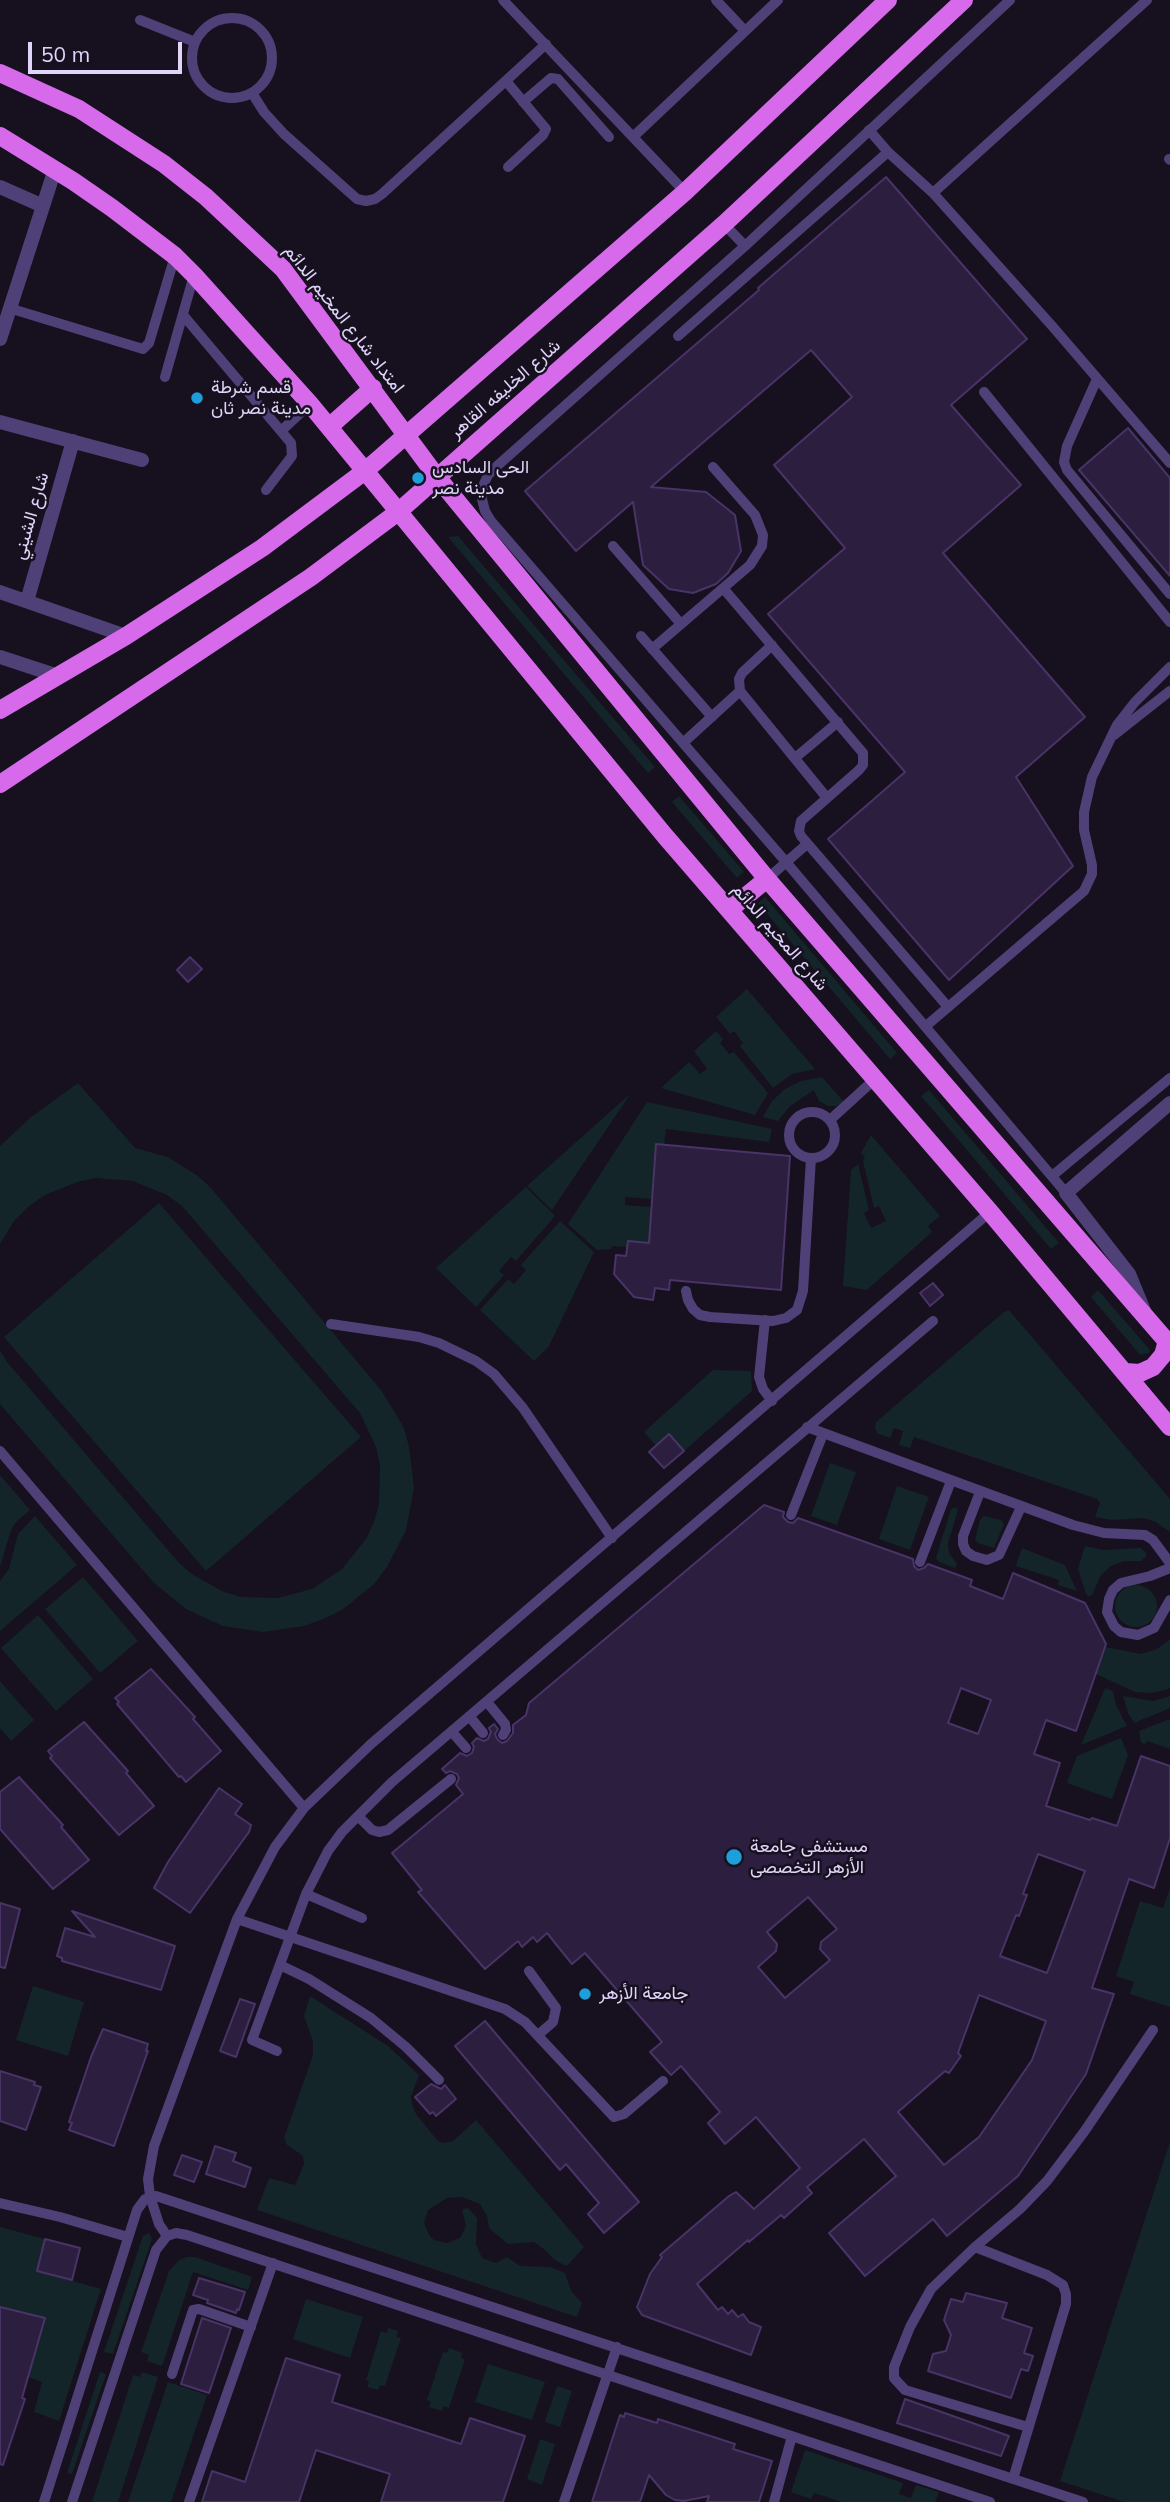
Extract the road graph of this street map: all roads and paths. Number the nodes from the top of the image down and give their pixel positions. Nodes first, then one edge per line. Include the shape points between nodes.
1 (503, 0) edge
2 (716, 0) edge
3 (778, 0) edge
4 (888, 0) edge
5 (964, 0) edge
6 (1010, 0) edge
7 (1147, 0) edge
8 (140, 20) dead end
9 (745, 31) junction
10 (195, 42) junction
11 (546, 44) junction
12 (0, 73) edge
13 (506, 81) junction
14 (251, 93) junction
15 (523, 102) junction
16 (869, 130) junction
17 (0, 136) edge
18 (609, 137) dead end
19 (633, 137) junction
20 (888, 152) junction
21 (508, 167) dead end
22 (55, 169) junction
23 (0, 187) edge
24 (685, 192) junction
25 (933, 193) junction
26 (44, 206) junction
27 (724, 224) junction
28 (745, 246) junction
29 (175, 256) junction
30 (194, 275) junction
31 (9, 308) junction
32 (183, 315) junction
33 (678, 336) dead end
34 (0, 339) edge
35 (165, 377) dead end
36 (1097, 379) junction
37 (373, 388) junction
38 (985, 392) dead end
39 (310, 404) junction
40 (0, 422) edge
41 (329, 427) junction
42 (281, 431) junction
43 (406, 436) junction
44 (73, 441) junction
45 (142, 460) dead end
46 (1170, 463) edge
47 (713, 467) dead end
48 (1067, 470) junction
49 (365, 471) junction
50 (438, 477) junction
51 (1054, 481) junction
52 (266, 489) dead end
53 (398, 512) junction
54 (1124, 538) junction
55 (613, 546) dead end
56 (1110, 549) junction
57 (723, 588) junction
58 (0, 592) edge
59 (1170, 594) edge
60 (27, 601) junction
61 (1170, 622) edge
62 (681, 624) junction
63 (126, 636) junction
64 (641, 636) dead end
65 (772, 645) junction
66 (652, 649) junction
67 (0, 657) edge
68 (1170, 667) edge
69 (58, 676) junction
70 (740, 691) junction
71 (1170, 691) edge
72 (0, 709) edge
73 (712, 717) junction
74 (838, 722) junction
75 (1109, 738) junction
76 (683, 743) junction
77 (795, 758) junction
78 (0, 784) edge
79 (827, 798) junction
80 (807, 844) junction
81 (786, 862) junction
82 (767, 879) junction
83 (729, 910) junction
84 (948, 1007) junction
85 (926, 1026) junction
86 (1170, 1078) edge
87 (875, 1079) junction
88 (1170, 1103) edge
89 (830, 1120) junction
90 (811, 1158) junction
91 (1052, 1176) junction
92 (1066, 1193) junction
93 (990, 1212) junction
94 (687, 1291) dead end
95 (1146, 1317) junction
96 (765, 1321) junction
97 (933, 1321) dead end
98 (331, 1324) dead end
99 (1168, 1343) edge
100 (1125, 1372) junction
101 (772, 1401) junction
102 (807, 1427) junction
103 (1170, 1427) edge
104 (823, 1434) junction
105 (0, 1451) edge
106 (951, 1481) junction
107 (980, 1492) junction
108 (1021, 1507) junction
109 (791, 1515) dead end
110 (612, 1538) junction
111 (920, 1562) dead end
112 (1170, 1566) edge
113 (1170, 1600) edge
114 (487, 1702) junction
115 (470, 1717) junction
116 (452, 1732) junction
117 (483, 1733) dead end
118 (503, 1735) dead end
119 (466, 1748) dead end
120 (451, 1779) dead end
121 (304, 1808) junction
122 (358, 1815) junction
123 (306, 1894) junction
124 (362, 1918) dead end
125 (237, 1919) junction
126 (290, 1937) junction
127 (280, 1965) junction
128 (529, 1971) dead end
129 (1153, 2030) dead end
130 (538, 2035) junction
131 (277, 2051) dead end
132 (439, 2080) dead end
133 (663, 2081) dead end
134 (150, 2196) junction
135 (0, 2203) edge
136 (167, 2236) junction
137 (128, 2237) junction
138 (975, 2247) junction
139 (273, 2263) junction
140 (251, 2327) junction
141 (617, 2347) junction
142 (172, 2374) dead end
143 (608, 2376) junction
144 (1028, 2427) junction
145 (792, 2436) junction
146 (1013, 2479) junction
147 (44, 2502) edge
148 (72, 2502) edge
149 (190, 2502) edge
150 (564, 2502) edge
151 (774, 2502) edge
152 (990, 2502) edge
153 (1083, 2502) edge

1 - 11 lane
2 - 9 lane
3 - 9 lane
4 - 24 main road, شارع الخليفه القاهر
5 - 27 main road, شارع الخليفه القاهر
6 - 16 lane
7 - 25 lane
8 - 10 lane
9 - 19 lane
10 - 14 lane via 195,75 209,91 230,98
10 - 14 lane via 210,24 220,20 254,24 269,42 272,54 268,76
11 - 13 lane
11 - 19 lane
12 - 37 main road, امتداد شارع المخيم الدائم via 79,109 206,197 283,269
13 - 14 lane via 382,194 366,201 357,199 284,134
13 - 15 lane
15 - 18 lane via 551,78 558,79
15 - 21 lane via 545,132
16 - 20 lane
16 - 28 lane
17 - 22 main road
19 - 24 lane
20 - 25 lane
20 - 33 lane
22 - 26 street
22 - 29 main road
23 - 26 street
24 - 43 main road, شارع الخليفه القاهر
25 - 36 lane
26 - 31 street
27 - 28 lane
27 - 50 main road, شارع الخليفه القاهر
28 - 76 lane via 497,466 483,486 482,499 491,521
29 - 30 main road
29 - 31 lane via 149,343 143,349
30 - 32 lane
30 - 39 main road
31 - 34 street
32 - 35 lane
32 - 42 lane
36 - 46 lane
36 - 48 lane via 1067,446
37 - 41 main road
37 - 43 main road, امتداد شارع المخيم الدائم
38 - 51 lane
39 - 41 main road
39 - 42 lane
40 - 44 street
41 - 49 main road
42 - 52 lane via 291,443 292,456
43 - 49 main road, شارع الخليفه القاهر
43 - 50 main road, شارع المخيم الدائم
44 - 45 street
44 - 60 street, شارع الشيني
47 - 57 lane via 755,514 763,535 757,557
48 - 51 lane
48 - 54 lane
49 - 53 main road, شارع المخيم الدائم
49 - 63 main road, شارع الخليفه القاهر via 262,548
50 - 53 main road, شارع الخليفه القاهر
50 - 82 main road, شارع المخيم الدائم
51 - 56 lane
53 - 78 main road, شارع الخليفه القاهر via 311,577
53 - 83 main road, شارع المخيم الدائم
54 - 56 lane
54 - 59 lane
55 - 62 lane
56 - 61 lane
57 - 62 lane
57 - 65 lane
58 - 60 street
60 - 63 street
62 - 66 lane
63 - 69 main road, شارع الخليفه القاهر
64 - 66 lane
65 - 70 lane via 741,673
65 - 74 lane
66 - 73 lane
67 - 69 street
68 - 75 lane via 1135,702
69 - 72 main road, شارع الخليفه القاهر
70 - 73 lane
70 - 77 lane
71 - 75 lane
73 - 76 lane
74 - 77 lane
74 - 79 lane via 864,758 859,770
75 - 84 lane via 1092,777 1084,812 1092,865 1089,883
76 - 81 lane
77 - 79 lane
79 - 80 lane via 801,821 799,831
80 - 81 lane
80 - 84 lane
81 - 82 lane
81 - 85 lane
82 - 83 main road
82 - 95 main road, شارع المخيم الدائم
83 - 87 main road, شارع المخيم الدائم
84 - 85 lane
85 - 91 lane
86 - 91 lane
87 - 89 lane
87 - 93 main road, شارع المخيم الدائم
88 - 92 street
89 - 90 lane via 835,1132 833,1146 824,1155
89 - 90 lane via 815,1112 792,1124 789,1137 793,1148
90 - 96 lane via 802,1298 797,1310 786,1318
91 - 92 lane
92 - 95 street via 1129,1274
93 - 100 main road, شارع المخيم الدائم
93 - 101 lane
94 - 96 lane via 692,1308 700,1315
95 - 99 main road, شارع المخيم الدائم
96 - 101 lane via 759,1377
97 - 102 lane
98 - 110 lane via 439,1343 494,1374 523,1408
99 - 100 main road via 1153,1367 1140,1373
100 - 103 main road, شارع المخيم الدائم
101 - 110 lane
102 - 104 lane
102 - 114 lane
104 - 106 lane
104 - 109 lane
105 - 121 lane
106 - 107 lane
106 - 111 lane
107 - 108 lane
107 - 108 lane via 963,1536 966,1551 973,1556 986,1560 999,1555
108 - 112 lane via 1088,1530 1145,1535
110 - 121 lane via 371,1744
112 - 113 lane via 1121,1583 1113,1590 1107,1612 1121,1632 1138,1635 1154,1628
114 - 115 lane
114 - 118 lane via 505,1724
115 - 116 lane
115 - 117 lane
116 - 119 lane
116 - 122 lane
120 - 122 lane via 388,1830 372,1829
121 - 125 lane via 275,1847
122 - 123 lane via 328,1851
123 - 124 lane
123 - 126 lane
125 - 126 lane
125 - 134 lane via 154,2146
126 - 127 lane
126 - 130 lane via 505,2009
127 - 131 lane via 252,2040
127 - 132 lane via 371,2018
128 - 130 lane via 556,2008 553,2021
129 - 138 lane via 1060,2165 1020,2209
130 - 133 lane via 614,2117
134 - 136 lane
134 - 137 lane via 140,2204
134 - 141 lane
135 - 137 lane
136 - 139 lane via 187,2235
136 - 148 lane via 156,2250
137 - 147 lane
138 - 144 lane via 1047,2275 1062,2285 1066,2294
138 - 144 lane via 925,2298 894,2367 894,2378 905,2390
139 - 140 lane
139 - 143 lane
140 - 142 lane via 193,2310
140 - 149 lane
141 - 143 lane
141 - 146 lane
143 - 145 lane
143 - 150 lane
144 - 146 lane
145 - 151 lane
145 - 152 lane
146 - 153 lane

